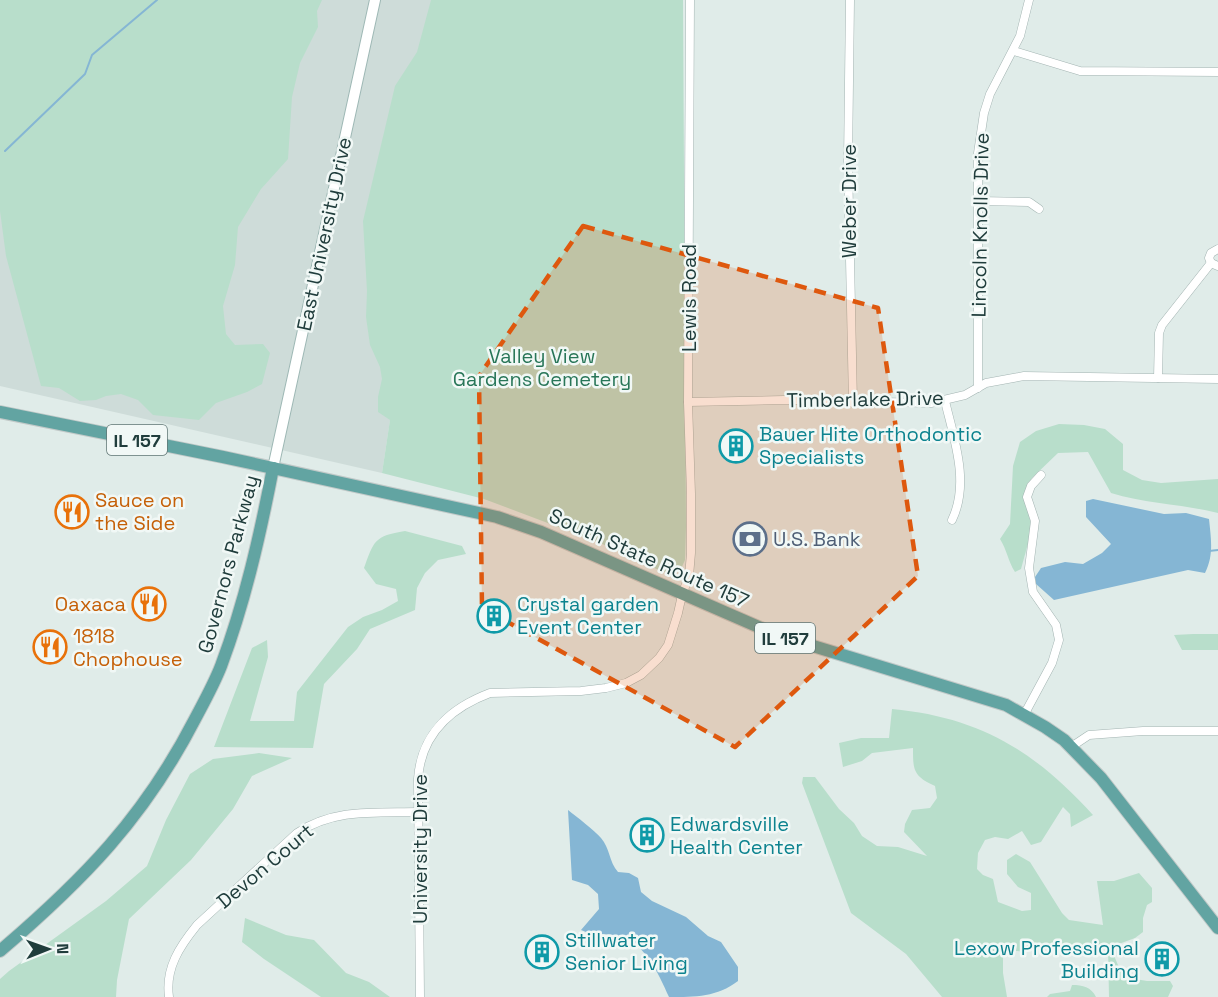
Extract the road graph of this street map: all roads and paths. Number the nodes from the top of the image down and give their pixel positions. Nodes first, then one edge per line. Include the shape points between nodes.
1 (375, 0) edge
2 (690, 0) edge
3 (850, 0) edge
4 (1029, 0) edge
5 (1014, 51) junction
6 (1218, 72) edge
7 (978, 201) junction
8 (1039, 209) dead end
9 (1218, 249) edge
10 (1215, 265) edge
11 (1158, 378) junction
12 (1218, 379) edge
13 (978, 388) junction
14 (945, 401) junction
15 (688, 402) junction
16 (853, 403) junction
17 (0, 412) edge
18 (273, 468) junction
19 (1041, 475) dead end
20 (952, 520) dead end
21 (682, 595) junction
22 (1024, 715) junction
23 (1218, 731) edge
24 (1071, 747) junction
25 (419, 812) junction
26 (1218, 928) edge
27 (0, 951) edge
28 (169, 997) edge
29 (420, 997) edge

1 - 18 main road, East University Drive
2 - 15 street, Lewis Road
3 - 16 street, Weber Drive via 848,174
4 - 5 street, Lincoln Knolls Drive
5 - 6 street via 1080,71
5 - 7 street, Lincoln Knolls Drive via 984,113 978,153
7 - 8 street via 1029,202
7 - 13 street, Lincoln Knolls Drive
9 - 10 street via 1209,258
10 - 11 street via 1162,325
11 - 12 street, Timberlake Drive
11 - 13 street, Timberlake Drive via 1024,376
13 - 14 street, Timberlake Drive
14 - 16 street, Timberlake Drive
14 - 20 street via 961,483
15 - 16 street, Timberlake Drive
15 - 21 street, Lewis Road via 691,553
17 - 18 main road, South State Route 157 / IL 157
18 - 21 main road, South State Route 157 / IL 157 via 497,517 541,532
18 - 27 main road, Governors Parkway via 249,576 220,667 175,757 109,849 74,886
19 - 22 street via 1027,497 1035,521 1029,568 1033,592 1056,625 1059,640
21 - 22 main road, South State Route 157 / IL 157 via 777,635 1006,705
21 - 25 street, University Drive via 668,645 641,675 626,683 606,688 490,693 456,709 434,731 425,748 419,771
22 - 24 main road, South State Route 157 / IL 157
23 - 24 street via 1089,735
24 - 26 main road, South State Route 157 / IL 157 via 1111,790
25 - 28 street, Devon Court via 348,813 309,825 297,833 196,925 171,968
25 - 29 street, University Drive

